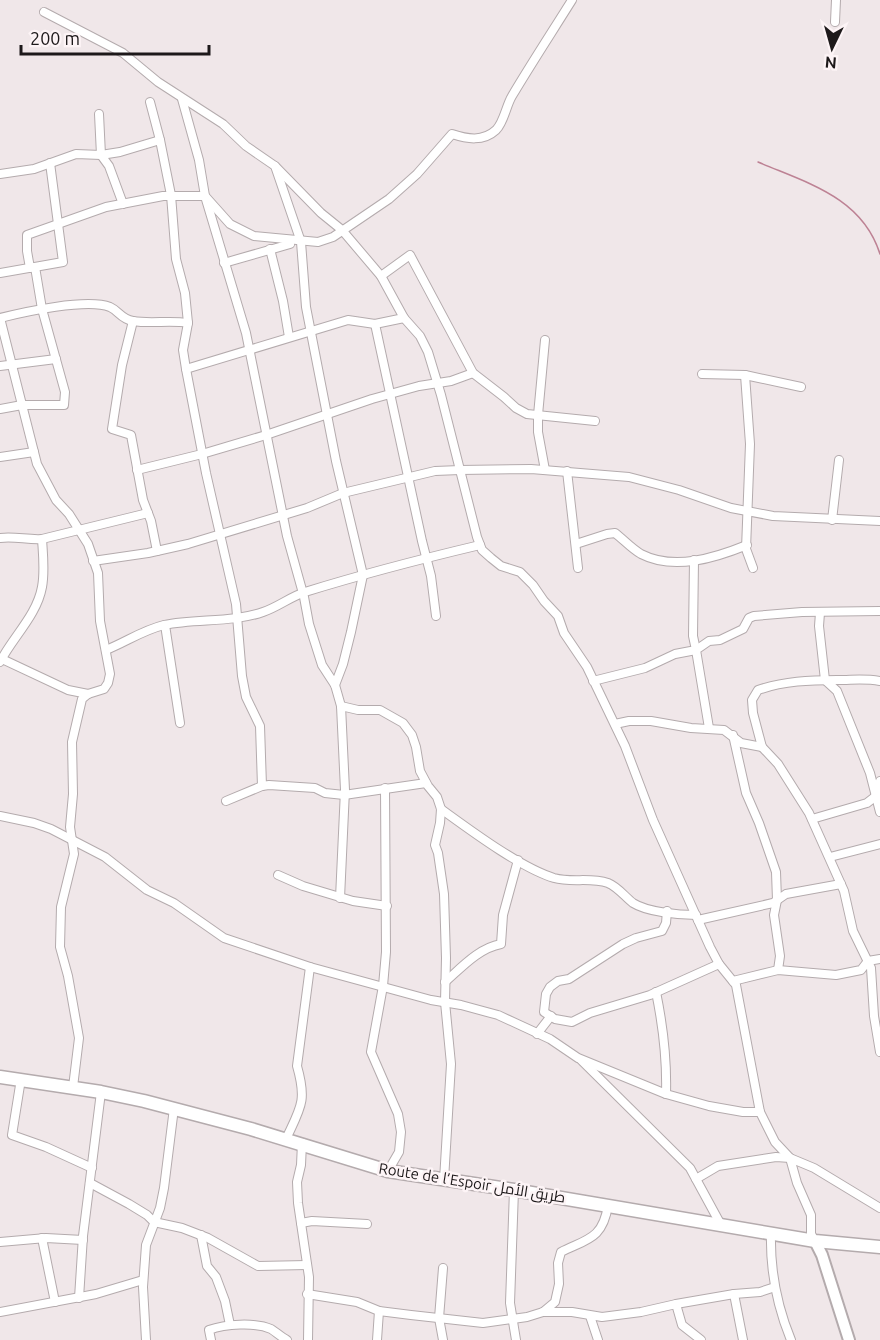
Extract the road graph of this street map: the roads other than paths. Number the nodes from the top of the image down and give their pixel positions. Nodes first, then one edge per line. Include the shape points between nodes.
1 (572, 0) edge
2 (836, 0) edge
3 (44, 12) dead end
4 (835, 22) dead end
5 (182, 99) junction
6 (150, 102) dead end
7 (99, 114) dead end
8 (160, 140) junction
9 (101, 155) junction
10 (50, 163) junction
11 (275, 166) junction
12 (0, 174) edge
13 (205, 196) junction
14 (171, 197) junction
15 (123, 204) junction
16 (59, 224) junction
17 (342, 231) junction
18 (301, 242) junction
19 (270, 249) junction
20 (224, 263) junction
21 (32, 267) junction
22 (0, 273) edge
23 (381, 276) junction
24 (42, 309) junction
25 (0, 318) edge
26 (404, 318) junction
27 (133, 321) junction
28 (188, 323) junction
29 (375, 324) junction
30 (310, 330) junction
31 (290, 337) junction
32 (545, 340) dead end
33 (249, 351) junction
34 (56, 358) junction
35 (11, 363) junction
36 (0, 366) edge
37 (186, 369) junction
38 (473, 373) junction
39 (702, 374) dead end
40 (745, 375) junction
41 (438, 382) junction
42 (801, 387) dead end
43 (390, 394) junction
44 (22, 405) junction
45 (0, 409) edge
46 (327, 414) junction
47 (538, 416) junction
48 (596, 421) dead end
49 (266, 435) junction
50 (34, 452) junction
51 (202, 454) junction
52 (0, 457) edge
53 (839, 460) dead end
54 (137, 470) junction
55 (460, 470) junction
56 (545, 470) junction
57 (567, 471) junction
58 (408, 477) junction
59 (343, 493) junction
60 (748, 511) junction
61 (148, 513) junction
62 (282, 514) junction
63 (832, 520) junction
64 (880, 521) edge
65 (78, 529) junction
66 (220, 535) junction
67 (0, 538) edge
68 (42, 539) junction
69 (576, 544) junction
70 (480, 545) junction
71 (747, 545) junction
72 (157, 551) junction
73 (426, 557) junction
74 (694, 560) junction
75 (93, 561) junction
76 (578, 568) dead end
77 (753, 568) dead end
78 (363, 575) junction
79 (303, 593) junction
80 (879, 609) edge
81 (820, 613) junction
82 (436, 616) dead end
83 (237, 617) junction
84 (165, 625) junction
85 (106, 650) junction
86 (696, 650) junction
87 (0, 660) edge
88 (825, 680) junction
89 (593, 681) junction
90 (880, 681) edge
91 (335, 684) junction
92 (88, 694) junction
93 (340, 706) junction
94 (180, 723) dead end
95 (615, 724) junction
96 (709, 728) junction
97 (733, 735) junction
98 (762, 747) junction
99 (880, 781) edge
100 (426, 783) junction
101 (262, 786) junction
102 (385, 788) junction
103 (344, 795) junction
104 (876, 796) junction
105 (226, 801) dead end
106 (441, 809) junction
107 (880, 812) edge
108 (0, 816) edge
109 (812, 819) junction
110 (71, 840) junction
111 (880, 844) edge
112 (830, 857) junction
113 (518, 860) junction
114 (278, 875) dead end
115 (841, 884) junction
116 (340, 898) junction
117 (777, 900) junction
118 (387, 906) junction
119 (667, 911) junction
120 (697, 917) junction
121 (880, 959) edge
122 (868, 962) junction
123 (719, 964) junction
124 (310, 967) junction
125 (778, 970) junction
126 (733, 981) junction
127 (445, 982) junction
128 (383, 986) junction
129 (656, 992) junction
130 (445, 1002) junction
131 (877, 1015) edge
132 (551, 1016) junction
133 (537, 1034) junction
134 (880, 1052) edge
135 (578, 1058) junction
136 (0, 1077) edge
137 (21, 1079) junction
138 (73, 1087) junction
139 (101, 1092) junction
140 (666, 1094) junction
141 (174, 1108) junction
142 (760, 1112) junction
143 (286, 1139) junction
144 (303, 1143) junction
145 (790, 1158) junction
146 (92, 1168) junction
147 (388, 1171) junction
148 (696, 1179) junction
149 (444, 1180) junction
150 (90, 1183) junction
151 (514, 1190) junction
152 (608, 1205) junction
153 (880, 1208) edge
154 (154, 1222) junction
155 (301, 1223) junction
156 (367, 1224) dead end
157 (721, 1225) junction
158 (771, 1233) junction
159 (201, 1235) junction
160 (42, 1238) junction
161 (83, 1240) junction
162 (815, 1241) junction
163 (0, 1242) edge
164 (880, 1247) edge
165 (307, 1265) junction
166 (443, 1268) dead end
167 (143, 1280) junction
168 (775, 1287) junction
169 (307, 1294) junction
170 (734, 1294) junction
171 (79, 1298) junction
172 (55, 1302) junction
173 (676, 1304) junction
174 (379, 1311) junction
175 (0, 1312) edge
176 (543, 1312) junction
177 (590, 1316) junction
178 (439, 1318) junction
179 (511, 1319) junction
180 (230, 1326) junction
181 (146, 1340) edge
182 (211, 1340) edge
183 (287, 1340) edge
184 (308, 1340) edge
185 (377, 1340) edge
186 (443, 1340) edge
187 (516, 1340) edge
188 (598, 1340) edge
189 (701, 1340) edge
190 (743, 1340) edge
191 (791, 1340) edge
192 (849, 1340) edge

1 - 17 street via 512,96 497,129 473,139 452,134 389,199
2 - 4 street
3 - 5 street via 123,53
5 - 11 street via 223,124
5 - 13 street
6 - 8 street
7 - 9 street
8 - 9 street
8 - 14 street
9 - 10 street via 76,154
9 - 15 street
10 - 12 street
10 - 16 street
11 - 17 street
11 - 18 street
13 - 14 street
13 - 18 street via 230,224 254,236
13 - 20 street
14 - 15 street
14 - 28 street via 176,259
15 - 16 street
16 - 21 street via 27,235
16 - 21 street via 63,262
17 - 18 street via 318,242
17 - 23 street
18 - 19 street
18 - 30 street
19 - 20 street
19 - 31 street
20 - 33 street
21 - 22 street
21 - 24 street
23 - 26 street
23 - 38 street via 410,255
24 - 25 street
24 - 27 street via 88,305 110,308 121,318
24 - 34 street
25 - 35 street
26 - 29 street
26 - 41 street via 420,336
27 - 28 street
27 - 54 street via 111,429 131,435
28 - 37 street via 183,350
29 - 30 street via 348,320
29 - 43 street
30 - 31 street
30 - 46 street
31 - 33 street
32 - 47 street
33 - 37 street
33 - 49 street
34 - 35 street
34 - 44 street via 65,392 64,405
35 - 36 street
35 - 44 street
37 - 51 street
38 - 41 street
38 - 47 street via 516,408
39 - 40 street
40 - 42 street
40 - 60 street via 750,444
41 - 43 street
41 - 55 street
43 - 46 street
43 - 58 street
44 - 45 street
44 - 50 street
46 - 49 street
46 - 59 street
47 - 48 street
47 - 56 street
49 - 51 street
49 - 62 street
50 - 52 street
50 - 65 street via 56,500
51 - 54 street
51 - 66 street
53 - 63 street
54 - 61 street
55 - 56 street
55 - 58 street
55 - 70 street
56 - 57 street
57 - 60 street via 629,477
57 - 69 street
58 - 59 street
58 - 73 street
59 - 62 street
59 - 78 street
60 - 63 street
60 - 71 street
61 - 65 street
61 - 72 street
62 - 66 street
62 - 79 street
63 - 64 street
65 - 68 street
65 - 75 street
66 - 72 street
66 - 83 street
67 - 68 street
68 - 87 street via 42,588
69 - 74 street via 615,533 639,553 658,561
69 - 76 street
70 - 73 street
70 - 89 street via 501,566 520,572 533,585 558,616
71 - 74 street
71 - 77 street
72 - 75 street
73 - 78 street
73 - 82 street
74 - 86 street
75 - 85 street via 98,573
78 - 79 street
78 - 91 street
79 - 83 street via 264,612
79 - 91 street via 322,665
80 - 81 street
81 - 86 street via 754,616 743,629
81 - 88 street
83 - 84 street
83 - 101 street via 246,697 260,726
84 - 85 street
84 - 94 street
85 - 92 street via 108,683 104,689
86 - 89 street
86 - 96 street
87 - 92 street
88 - 90 street
88 - 98 street via 774,684 758,690 752,707
88 - 104 street via 837,691
89 - 95 street
91 - 93 street
92 - 110 street via 82,699 72,742
93 - 100 street via 380,710 404,723 414,741
93 - 103 street
95 - 96 street via 651,721
95 - 120 street
96 - 97 street
97 - 98 street via 741,743
97 - 117 street via 746,793 776,872
98 - 109 street via 778,764
99 - 104 street
100 - 102 street
100 - 106 street
101 - 103 street via 305,786
101 - 105 street
102 - 103 street
102 - 118 street
103 - 116 street
104 - 107 street
104 - 109 street via 867,803
106 - 113 street
106 - 127 street via 435,845 444,894
108 - 110 street via 34,823
109 - 112 street
110 - 124 street via 105,857 147,890 174,903 224,938
110 - 138 street via 74,854 61,907 60,947 78,1038
111 - 112 street
112 - 115 street
113 - 119 street via 565,881 596,879 611,884 635,904
113 - 127 street via 503,915 501,944 481,952
114 - 116 street
115 - 117 street via 786,894
115 - 122 street via 853,931
116 - 118 street
117 - 120 street
117 - 125 street via 774,915 780,956
118 - 128 street
119 - 120 street
119 - 132 street via 662,931 623,944 575,976 550,987 544,1012
120 - 123 street
121 - 122 street
122 - 125 street via 861,970 836,975
122 - 131 street
123 - 126 street
123 - 129 street
124 - 128 street
124 - 143 street via 297,1066 303,1100
125 - 126 street
126 - 142 street via 741,1004
127 - 130 street
128 - 130 street
128 - 147 street via 371,1052 398,1114 399,1152
129 - 132 street via 572,1022
129 - 140 street via 667,1070
130 - 133 street via 498,1016
130 - 149 street via 451,1064
131 - 134 street
132 - 133 street
133 - 135 street
135 - 140 street
135 - 148 street via 673,1150
136 - 137 highway, Route de l’Espoir طريق الأمل
137 - 138 highway, Route de l’Espoir طريق الأمل
137 - 146 street via 12,1135
138 - 139 highway, Route de l’Espoir طريق الأمل
139 - 141 highway, Route de l’Espoir طريق الأمل
139 - 146 street
140 - 142 street via 720,1108
141 - 143 highway, Route de l’Espoir طريق الأمل
141 - 154 street via 164,1188
142 - 145 street via 775,1142
143 - 144 highway, Route de l’Espoir طريق الأمل
144 - 147 highway, Route de l’Espoir طريق الأمل
144 - 155 street via 297,1182
145 - 148 street via 718,1166
145 - 153 street
145 - 162 street via 812,1215 811,1234
146 - 150 street
147 - 149 highway, Route de l’Espoir طريق الأمل
148 - 157 street
149 - 151 highway, Route de l’Espoir طريق الأمل
150 - 154 street
150 - 161 street
151 - 152 highway, Route de l’Espoir طريق الأمل
151 - 179 street
152 - 157 highway, Route de l’Espoir طريق الأمل
152 - 176 street via 606,1218 591,1239 561,1252 555,1302
154 - 159 street
154 - 167 street via 146,1245
155 - 156 street
155 - 165 street
157 - 158 highway, Route de l’Espoir طريق الأمل
158 - 162 highway, Route de l’Espoir طريق الأمل
158 - 168 street
159 - 165 street via 258,1266
159 - 180 street via 207,1266 216,1276
160 - 161 street
160 - 163 street
160 - 172 street
161 - 171 street
162 - 164 highway, Route de l’Espoir طريق الأمل
162 - 192 main road
165 - 169 street
166 - 178 street
167 - 171 street
167 - 181 street
168 - 170 street
168 - 191 street
169 - 174 street via 357,1302
169 - 184 street
170 - 173 street
170 - 190 street
171 - 172 street
172 - 175 street
173 - 177 street via 641,1312
173 - 189 street via 682,1325
174 - 178 street
174 - 185 street
176 - 177 street
176 - 179 street
177 - 188 street
178 - 179 street via 483,1323
178 - 186 street
179 - 187 street
180 - 182 street via 209,1330
180 - 183 street via 245,1324 269,1329

